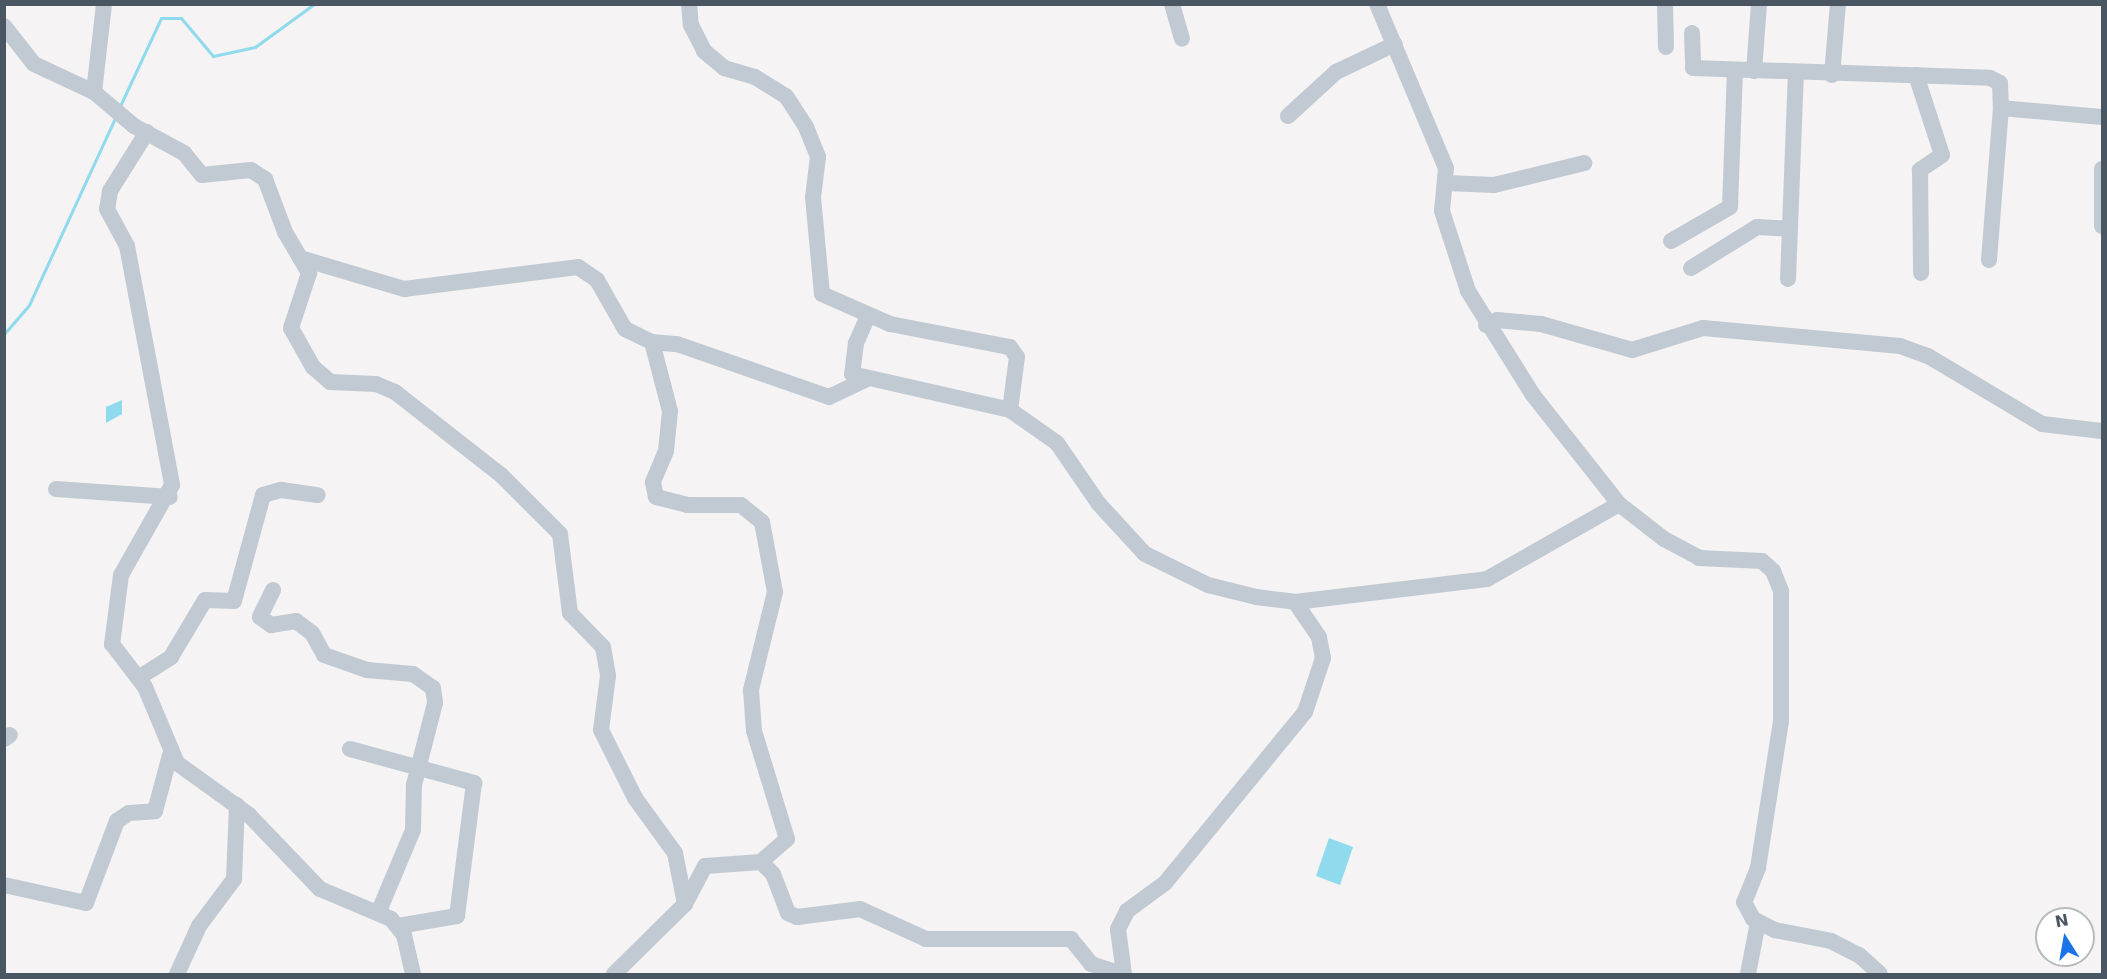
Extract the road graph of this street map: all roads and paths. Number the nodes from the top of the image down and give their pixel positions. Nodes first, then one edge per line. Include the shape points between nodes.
1 (104, 4) edge
2 (689, 4) edge
3 (1172, 4) edge
4 (1377, 4) edge
5 (1665, 4) edge
6 (1759, 4) edge
7 (1838, 4) edge
8 (4, 26) edge
9 (1692, 33) dead end
10 (1182, 39) dead end
11 (1395, 44) junction
12 (1666, 46) dead end
13 (1735, 70) junction
14 (1754, 71) junction
15 (1796, 75) junction
16 (1832, 75) junction
17 (1916, 75) junction
18 (94, 92) junction
19 (2001, 108) junction
20 (1288, 116) dead end
21 (2103, 117) edge
22 (141, 129) junction
23 (1584, 163) dead end
24 (2103, 169) edge
25 (1446, 183) junction
26 (2103, 226) edge
27 (1790, 229) junction
28 (1671, 241) dead end
29 (300, 258) junction
30 (1989, 260) dead end
31 (1691, 268) dead end
32 (1921, 273) dead end
33 (1788, 279) dead end
34 (868, 316) junction
35 (1486, 325) junction
36 (652, 342) junction
37 (867, 380) junction
38 (1010, 410) junction
39 (2103, 431) edge
40 (56, 489) dead end
41 (318, 495) dead end
42 (170, 497) junction
43 (1619, 504) junction
44 (273, 590) dead end
45 (1295, 602) junction
46 (138, 678) junction
47 (350, 749) dead end
48 (170, 755) junction
49 (418, 765) junction
50 (237, 805) junction
51 (761, 862) junction
52 (4, 885) edge
53 (685, 904) junction
54 (379, 911) junction
55 (1758, 922) junction
56 (398, 926) junction
57 (177, 975) edge
58 (413, 975) edge
59 (614, 975) edge
60 (1123, 975) edge
61 (1748, 975) edge
62 (1880, 975) edge

1 - 18 street
2 - 34 street via 691,25 704,51 724,68 755,77 786,96 806,128 819,157 813,197 822,294
3 - 10 street
4 - 11 street
5 - 12 street
6 - 14 street
7 - 16 street
8 - 18 street via 34,64
9 - 13 street via 1693,68
11 - 20 street via 1336,72
11 - 25 street via 1423,122 1443,158
13 - 14 street
13 - 28 street via 1730,207
14 - 15 street
15 - 16 street
15 - 27 street
16 - 17 street
17 - 19 street via 1990,78 2000,83
17 - 32 street via 1942,155 1920,170
18 - 22 street
19 - 21 street
19 - 30 street
22 - 29 street via 184,153 201,175 251,170 265,179
22 - 42 street via 110,191 107,209 124,236 159,390 172,475
23 - 25 street via 1494,185
24 - 26 street
25 - 35 street via 1445,228
27 - 31 street via 1757,227
27 - 33 street
29 - 36 street via 404,289 578,267 597,280 625,329
29 - 53 street via 309,273 291,328 313,367 330,382 376,384 394,392 501,475 560,534 570,613 603,647 608,676 601,730 635,798 675,853
34 - 37 street via 856,343 852,374
34 - 38 street via 1010,347 1017,357
35 - 39 street via 1497,320 1541,324 1632,350 1703,328 1900,346 1929,356 2042,424
35 - 43 street
36 - 37 street via 677,344 829,397
36 - 51 street via 670,411 666,451 652,483 656,497 687,505 741,505 762,522 770,547 775,592 751,690 754,731 787,839
37 - 38 street
38 - 45 street via 1057,443 1099,504 1144,554 1209,585
40 - 42 street
41 - 46 street via 281,490 263,495 234,601 205,600 171,657
42 - 46 street via 129,556 113,610 112,644
43 - 45 street via 1487,579
43 - 55 street via 1700,558 1762,561 1781,591 1781,721 1758,868 1744,902
44 - 49 street via 260,617 271,625 296,621 312,633 324,655 367,670 413,674 433,688 435,703
45 - 60 street via 1319,637 1323,658 1305,712 1165,883 1127,911 1118,928
46 - 48 street
47 - 49 street
48 - 50 street
48 - 52 street via 155,811 129,813 117,821 86,903
49 - 54 street via 413,831
49 - 56 street via 470,779 475,792 457,916
50 - 54 street via 314,884
50 - 57 street via 239,856 231,889 199,926
51 - 53 street via 705,866
51 - 60 street via 774,874 788,913 797,917 860,909 926,939 1071,939 1091,964
53 - 59 street
54 - 56 street
55 - 61 street
55 - 62 street via 1830,941 1859,955
56 - 58 street

